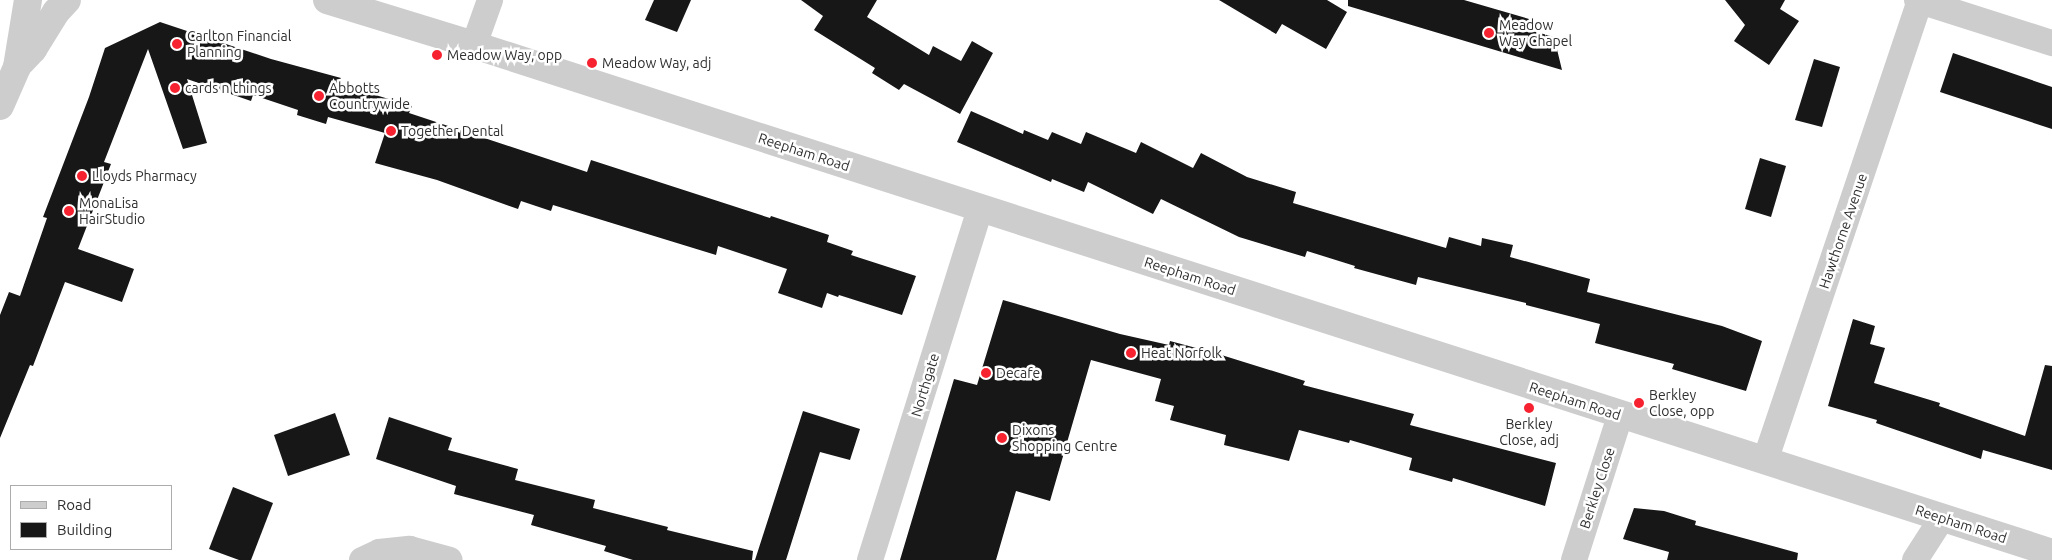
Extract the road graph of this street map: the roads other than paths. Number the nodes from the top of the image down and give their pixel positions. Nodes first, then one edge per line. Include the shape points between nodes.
1 (28, 0) edge
2 (67, 0) edge
3 (327, 0) edge
4 (490, 0) edge
5 (1918, 1) edge
6 (2052, 43) edge
7 (474, 45) junction
8 (17, 67) junction
9 (0, 106) edge
10 (980, 209) junction
11 (1620, 416) junction
12 (1765, 461) junction
13 (1942, 518) junction
14 (2052, 553) edge
15 (362, 560) edge
16 (450, 560) edge
17 (870, 560) edge
18 (1574, 560) edge
19 (1916, 560) edge

1 - 8 street
2 - 8 street
3 - 7 street, Reepham Road
4 - 7 street
5 - 6 street, Hawthorne Avenue
5 - 12 street, Hawthorne Avenue
7 - 10 street, Reepham Road
8 - 9 street
10 - 11 street, Reepham Road
10 - 17 street, Northgate
11 - 12 street, Reepham Road
11 - 18 street, Berkley Close
12 - 13 street, Reepham Road
13 - 14 street, Reepham Road
13 - 19 street
15 - 16 street via 379,552 410,549

